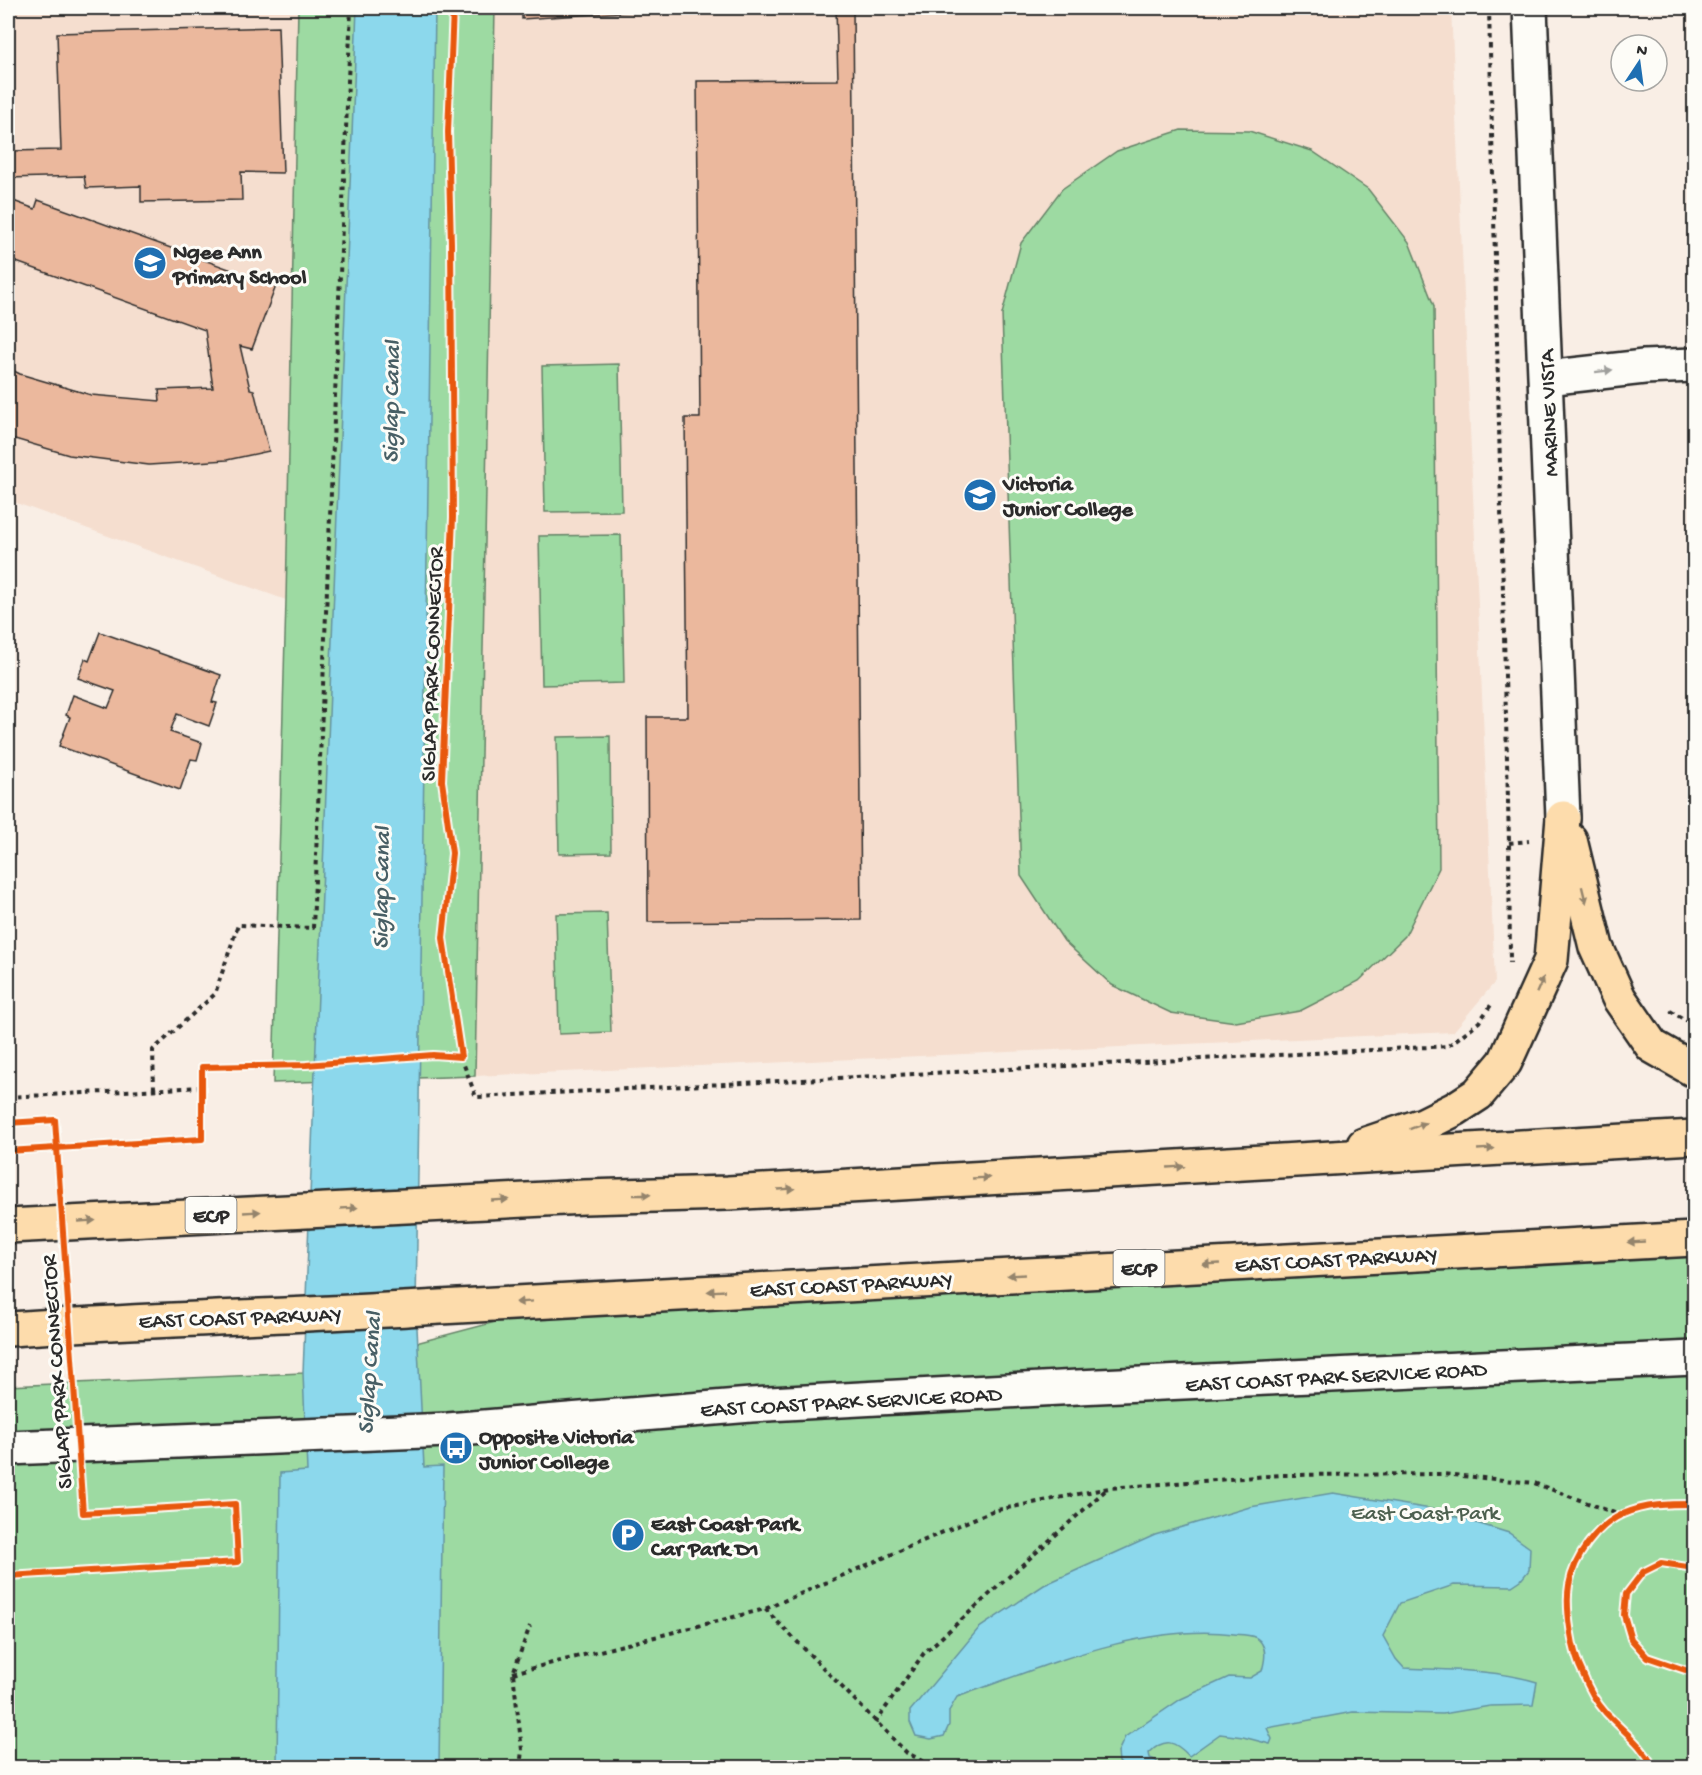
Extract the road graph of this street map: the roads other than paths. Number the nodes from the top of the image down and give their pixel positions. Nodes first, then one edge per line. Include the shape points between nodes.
1 (1530, 8) edge
2 (1695, 365) edge
3 (1546, 378) junction
4 (1563, 818) junction
5 (1695, 1070) edge
6 (1695, 1137) edge
7 (1323, 1159) junction
8 (8, 1226) edge
9 (1695, 1239) edge
10 (8, 1329) edge
11 (1695, 1358) edge
12 (8, 1448) edge

1 - 3 street, MARINE VISTA
3 -> 2 street
3 - 4 street, MARINE VISTA
4 -> 5 highway via 1596,947 1619,998 1652,1046
7 -> 4 highway via 1423,1125 1455,1109 1478,1094 1505,1062 1551,960
7 -> 6 highway, ECP
8 -> 7 highway, ECP via 740,1192
9 -> 10 highway, EAST COAST PARKWAY / ECP
11 - 12 street, EAST COAST PARK SERVICE ROAD via 751,1405 448,1430

